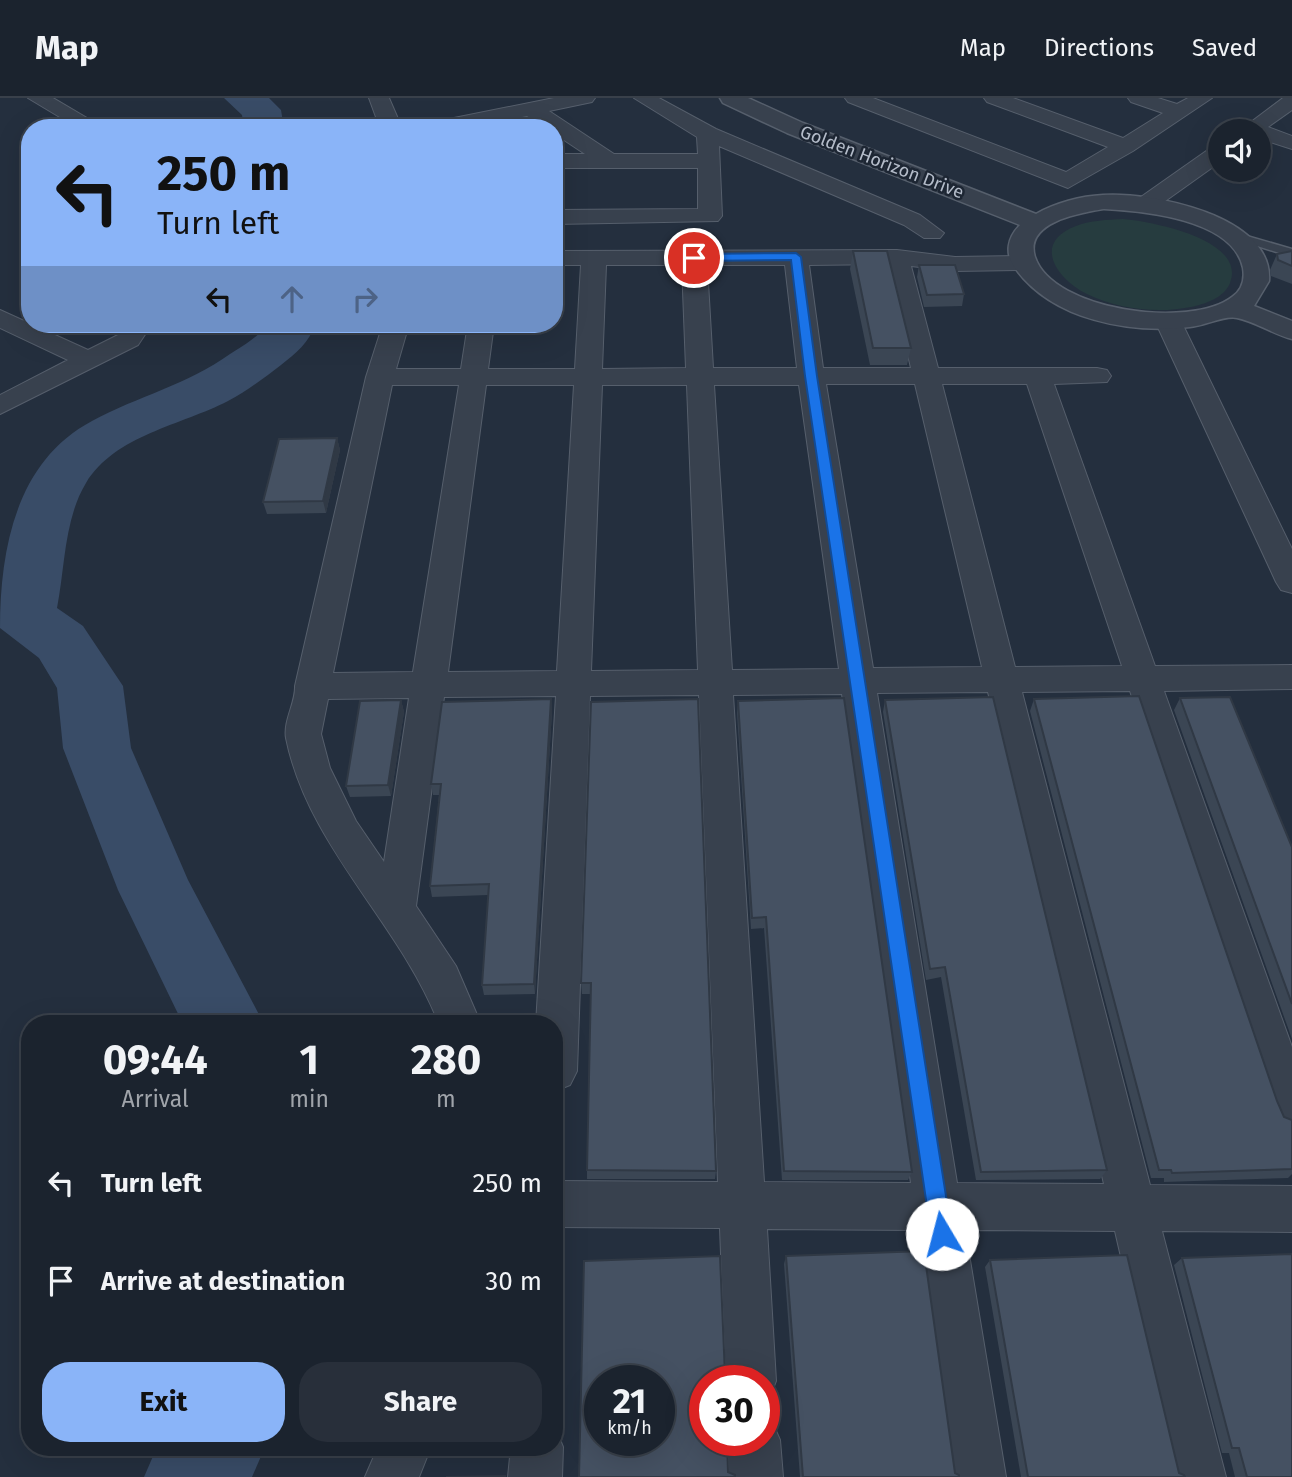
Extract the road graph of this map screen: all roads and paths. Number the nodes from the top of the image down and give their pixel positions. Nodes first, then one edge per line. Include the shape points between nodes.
1 (38, 98) edge
2 (379, 98) edge
3 (585, 98) edge
4 (644, 98) edge
5 (731, 98) edge
6 (761, 98) edge
7 (855, 98) edge
8 (994, 98) edge
9 (1138, 98) edge
10 (1202, 98) edge
11 (1291, 103) edge
12 (531, 109) junction
13 (1179, 112) junction
14 (77, 119) edge
15 (387, 119) edge
16 (480, 119) edge
17 (546, 119) edge
18 (1270, 119) edge
19 (563, 130) edge
20 (708, 134) junction
21 (1271, 136) edge
22 (1292, 143) edge
23 (1125, 146) junction
24 (1208, 160) edge
25 (563, 161) edge
26 (609, 161) junction
27 (707, 161) junction
28 (1146, 204) junction
29 (563, 217) edge
30 (1044, 217) junction
31 (1222, 230) junction
32 (932, 233) dead end
33 (1292, 253) edge
34 (1023, 256) junction
35 (796, 257) junction
36 (897, 257) junction
37 (563, 258) edge
38 (594, 258) junction
39 (694, 258) junction
40 (1242, 301) junction
41 (1292, 312) edge
42 (0, 318) edge
43 (1168, 321) junction
44 (21, 328) edge
45 (1292, 331) edge
46 (32, 333) edge
47 (133, 333) edge
48 (393, 333) edge
49 (480, 333) edge
50 (89, 360) junction
51 (811, 376) junction
52 (926, 376) junction
53 (1038, 376) junction
54 (1097, 376) dead end
55 (380, 377) junction
56 (474, 377) junction
57 (588, 377) junction
58 (699, 377) junction
59 (0, 406) edge
60 (1292, 582) edge
61 (1142, 677) junction
62 (1292, 677) edge
63 (1002, 679) junction
64 (858, 681) junction
65 (715, 682) junction
66 (573, 683) junction
67 (429, 684) junction
68 (312, 685) junction
69 (396, 910) junction
70 (456, 1015) edge
71 (558, 1015) edge
72 (1292, 1109) edge
73 (563, 1204) edge
74 (742, 1205) junction
75 (938, 1206) junction
76 (1132, 1208) junction
77 (1292, 1209) edge
78 (750, 1365) edge
79 (401, 1456) edge
80 (536, 1456) edge
81 (755, 1456) edge
82 (392, 1477) edge
83 (535, 1477) edge
84 (756, 1477) edge
85 (979, 1477) edge
86 (1199, 1477) edge

1 - 14 street
2 - 15 street
3 - 12 street
4 - 20 street
5 - 30 street, Golden Horizon Drive via 795,128
6 - 30 street, Golden Horizon Drive via 1015,201
7 - 23 street via 1068,181
8 - 23 street
9 - 13 street
10 - 13 street
11 - 18 street
12 - 16 street
12 - 17 street
13 - 23 street
19 - 26 street
20 - 27 street
20 - 32 street via 912,220
21 - 22 street
24 - 28 street
25 - 26 street
26 - 27 street
27 - 29 street via 710,216
28 - 30 street via 1094,203
28 - 31 street
30 - 34 street via 1023,240
31 - 33 lane
31 - 40 street via 1254,262 1256,284
34 - 36 street via 955,264
34 - 43 street via 1042,282 1087,307
35 - 36 street
35 - 39 street
35 - 51 street
36 - 52 street
37 - 38 street
38 - 39 street
38 - 57 street
39 - 58 street
40 - 41 street
40 - 43 street via 1205,317
40 - 45 street
42 - 44 street
43 - 60 street
46 - 50 street
47 - 50 street via 129,340
48 - 55 street
49 - 56 street
50 - 59 street
51 - 52 street
51 - 58 street
51 - 64 street
52 - 53 street
52 - 63 street
53 - 54 street
53 - 61 street
55 - 56 street
55 - 68 street
56 - 57 street
56 - 67 street
57 - 58 street
57 - 66 street
58 - 65 street
61 - 62 street
61 - 63 street
61 - 72 street
63 - 64 street
63 - 76 street
64 - 65 street
64 - 75 street
65 - 66 street
65 - 74 street
66 - 67 street
66 - 71 street
67 - 68 street
67 - 69 street
68 - 69 street via 303,734 309,767 330,811
69 - 70 street via 441,980
73 - 74 street
74 - 75 street
74 - 78 street
75 - 76 street
75 - 85 street
76 - 77 street
76 - 86 street
79 - 82 street
80 - 83 street
81 - 84 street

